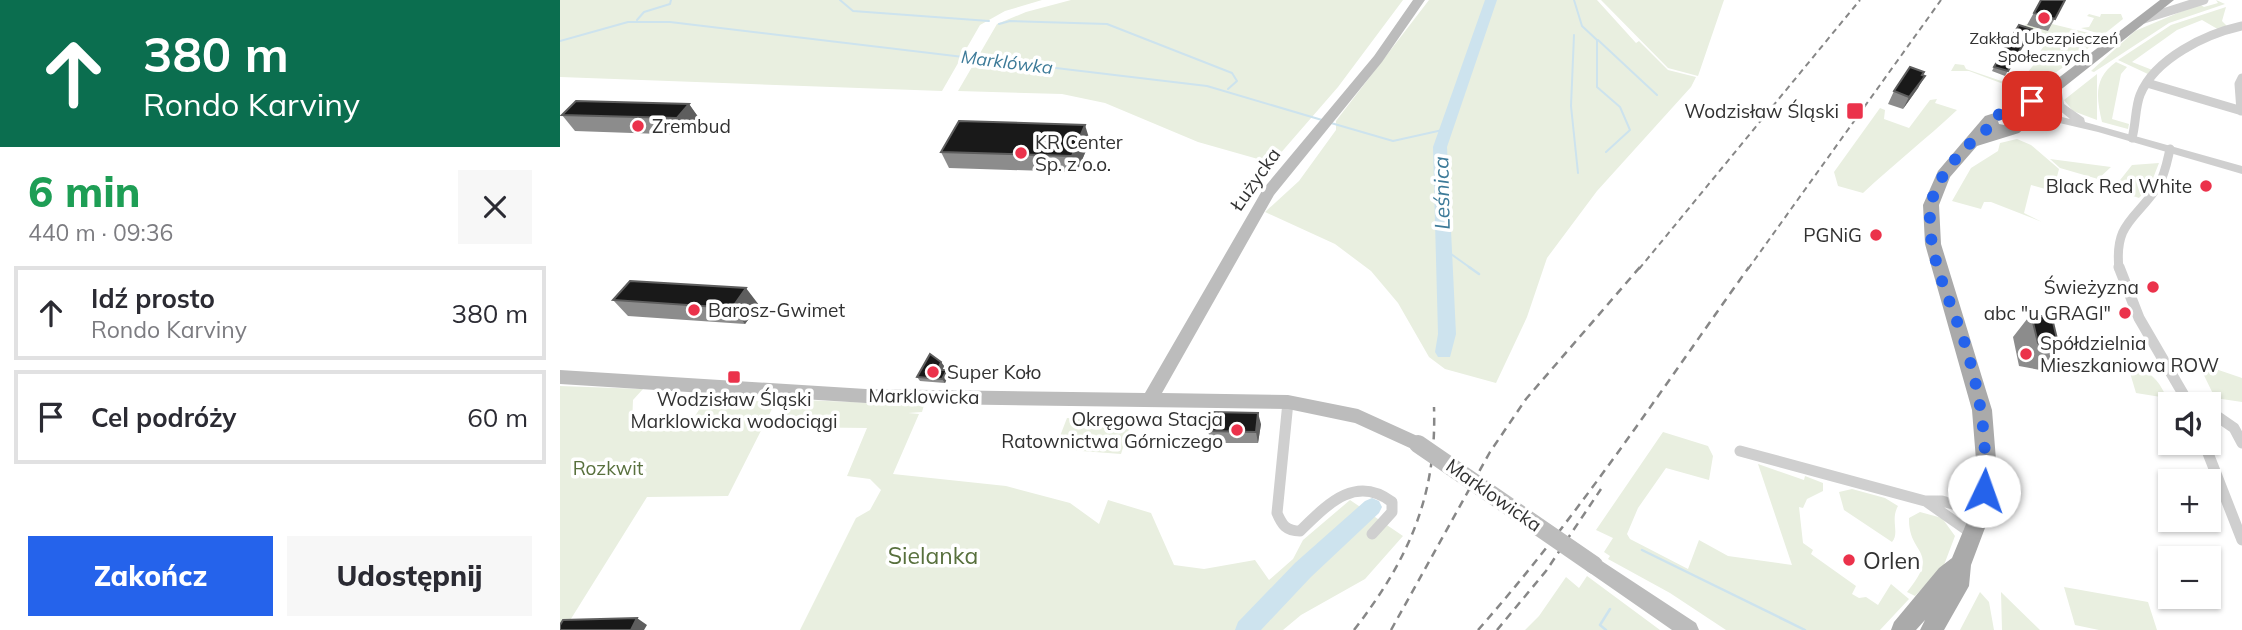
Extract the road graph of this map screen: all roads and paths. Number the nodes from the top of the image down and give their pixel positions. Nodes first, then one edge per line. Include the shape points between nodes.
1 (1419, 0) edge
2 (2157, 0) edge
3 (2168, 0) edge
4 (2204, 0) edge
5 (2144, 19) junction
6 (2242, 26) edge
7 (2242, 78) edge
8 (2147, 83) junction
9 (2055, 87) junction
10 (2029, 101) junction
11 (2044, 110) junction
12 (2242, 111) edge
13 (2081, 122) junction
14 (1989, 123) junction
15 (2101, 129) junction
16 (2004, 132) junction
17 (2132, 138) junction
18 (1970, 147) junction
19 (2170, 149) junction
20 (2242, 170) edge
21 (560, 377) edge
22 (2183, 392) edge
23 (1151, 398) junction
24 (1288, 402) junction
25 (2221, 419) edge
26 (2242, 443) edge
27 (1740, 451) dead end
28 (2209, 455) edge
29 (1925, 501) junction
30 (1981, 512) junction
31 (1372, 534) dead end
32 (1974, 535) junction
33 (2242, 540) edge
34 (1960, 565) junction
35 (1686, 629) edge
36 (1902, 630) edge
37 (1931, 630) edge

1 - 23 main road, Łużycka via 1378,59 1268,192
2 - 10 main road
3 - 5 main road
4 - 5 street
5 - 9 main road
6 - 8 street via 2192,46
7 - 12 street
8 - 12 street
8 - 17 street via 2139,97
9 - 11 main road via 2044,99
9 - 13 street via 2059,105
10 - 11 main road
10 - 14 main road
11 - 13 street
11 - 15 street
11 - 16 main road
13 - 15 street
14 - 16 main road
14 - 18 main road
15 - 17 street
16 - 18 main road
17 - 19 street
18 - 30 main road via 1943,175 1934,191 1930,217 1933,244 1982,410 1986,460
19 - 20 street
19 - 22 street via 2157,191 2119,234 2117,264 2122,286
21 - 23 main road, Marklowicka via 866,396
23 - 24 main road, Marklowicka
24 - 31 street via 1277,513 1283,527 1300,531 1335,499 1372,491 1392,502 1392,512
24 - 35 main road, Marklowicka, bridge via 1330,408 1370,421 1431,452
25 - 26 street via 2234,428
27 - 29 street
28 - 33 street
29 - 30 street
29 - 32 street
30 - 32 main road
32 - 34 main road
34 - 36 main road
34 - 37 main road via 1958,586

